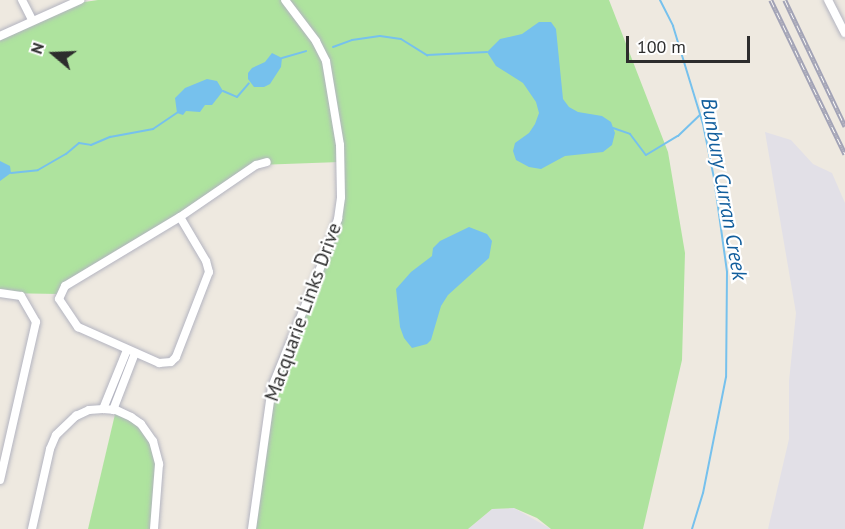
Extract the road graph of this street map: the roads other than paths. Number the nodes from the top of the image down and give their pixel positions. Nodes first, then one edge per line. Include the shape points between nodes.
1 (22, 0) edge
2 (80, 0) edge
3 (285, 0) edge
4 (828, 0) edge
5 (32, 21) junction
6 (845, 33) edge
7 (0, 36) edge
8 (267, 162) dead end
9 (180, 217) junction
10 (0, 293) edge
11 (131, 351) junction
12 (103, 409) junction
13 (113, 410) junction
14 (0, 480) edge
15 (32, 529) edge
16 (154, 529) edge
17 (252, 529) edge

1 - 5 street
2 - 5 street
3 - 17 street, Macquarie Links Drive via 326,61 340,145 341,196 338,219 272,387
4 - 6 street
5 - 7 street
8 - 9 street via 256,165
9 - 11 street via 206,261 207,280 171,362 159,363
9 - 11 street via 61,292 61,306 78,327
10 - 14 street via 21,296 36,322
11 - 12 street
11 - 13 street
12 - 13 street
12 - 15 street via 76,416 56,435
13 - 16 street via 141,424 153,441 159,464

